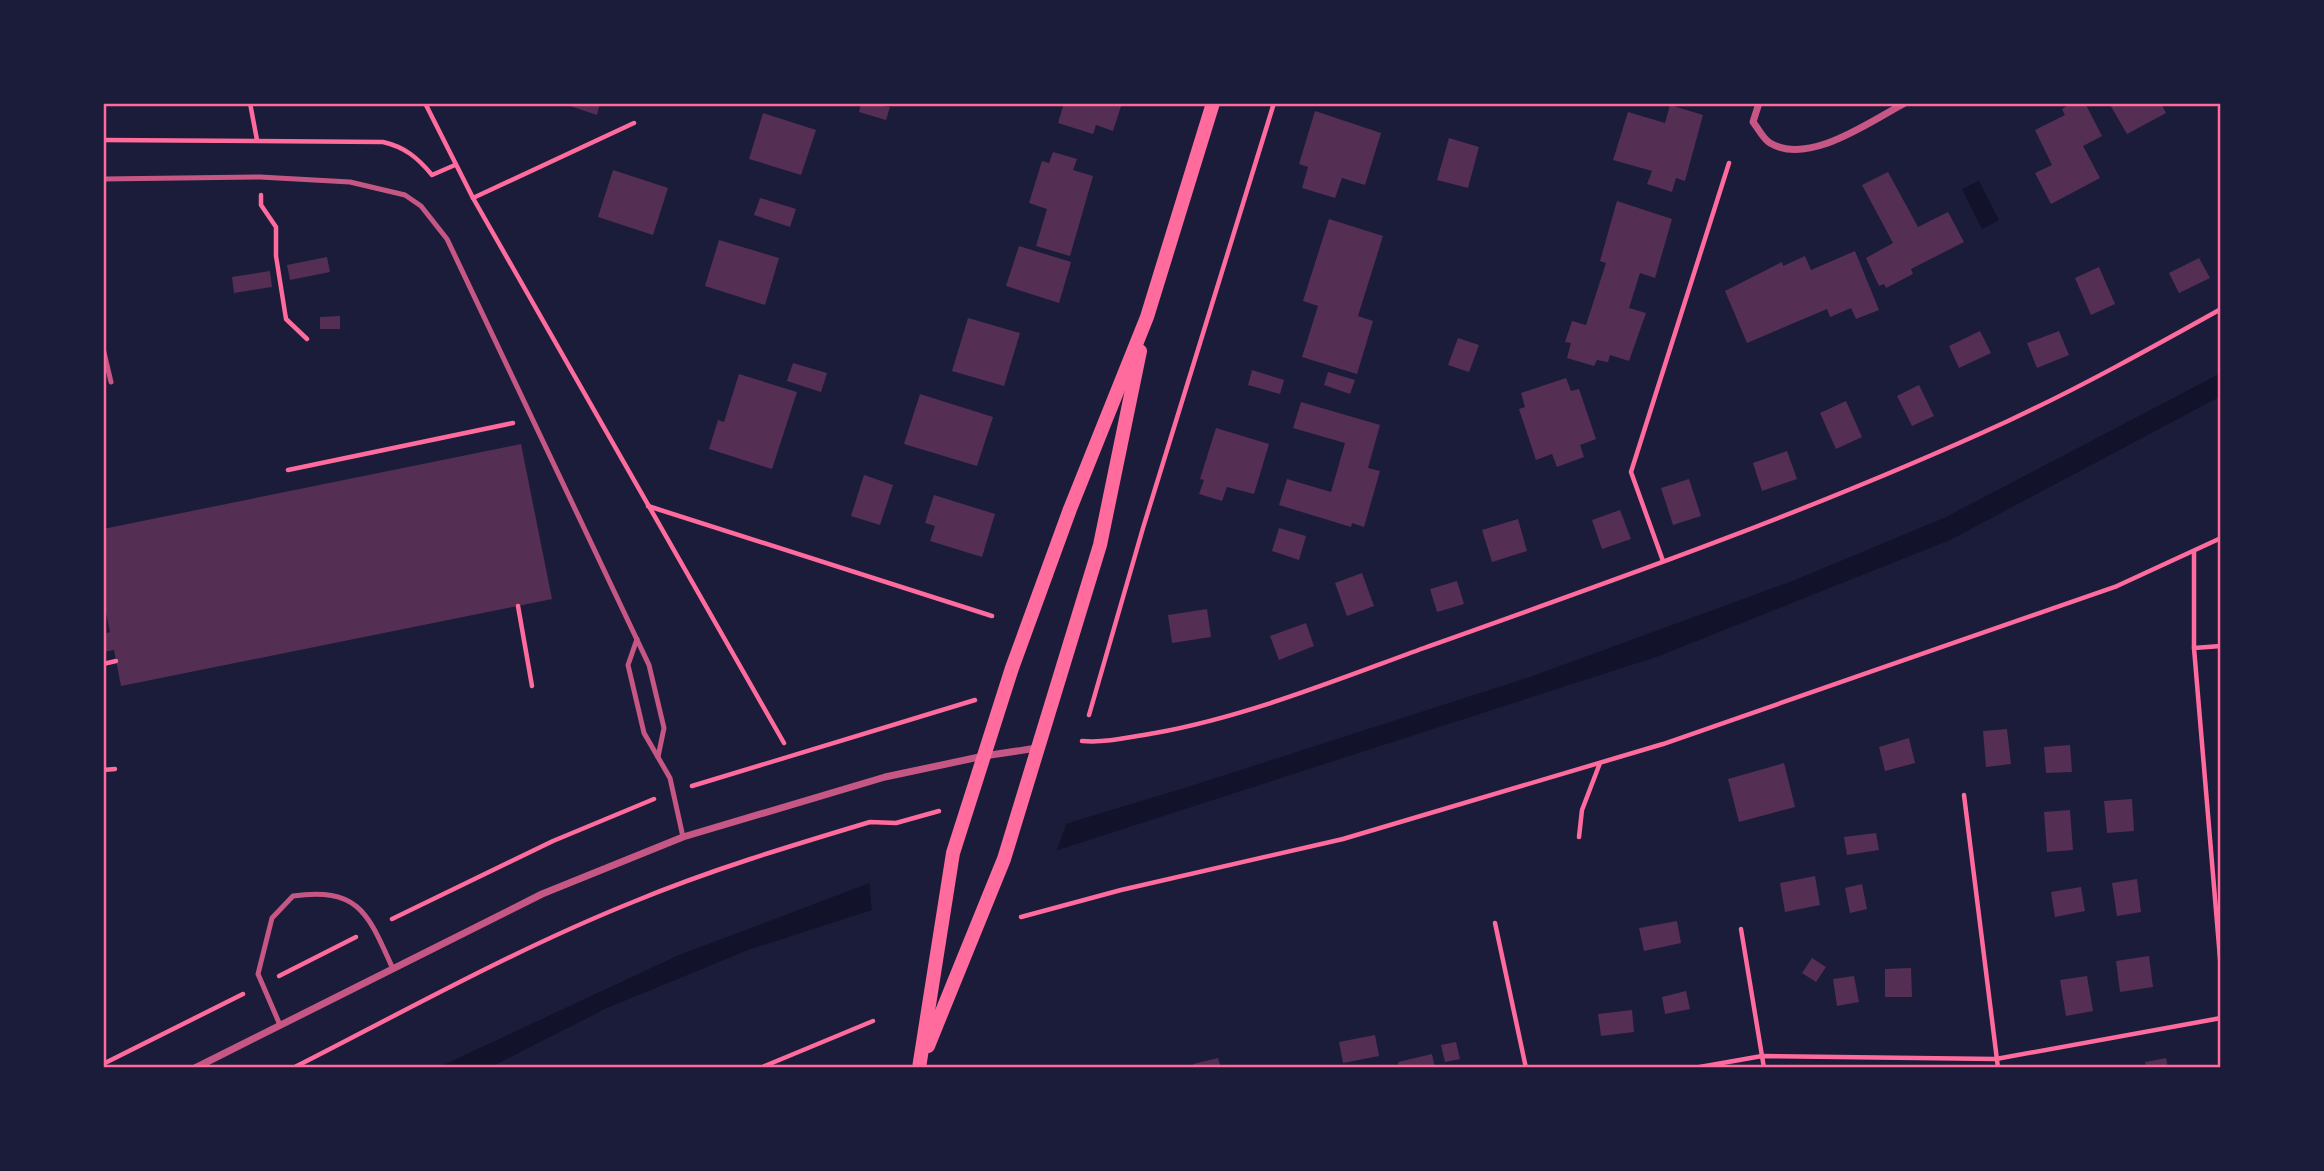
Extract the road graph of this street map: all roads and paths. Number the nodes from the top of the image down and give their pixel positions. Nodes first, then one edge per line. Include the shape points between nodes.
1 (250, 103) edge
2 (425, 103) edge
3 (1213, 103) edge
4 (1273, 103) edge
5 (1759, 103) edge
6 (1905, 103) edge
7 (634, 123) dead end
8 (103, 140) edge
9 (257, 140) junction
10 (1729, 163) dead end
11 (455, 165) junction
12 (103, 179) edge
13 (261, 197) dead end
14 (473, 198) junction
15 (2221, 309) edge
16 (1147, 317) junction
17 (307, 339) dead end
18 (103, 348) edge
19 (111, 382) dead end
20 (517, 422) dead end
21 (288, 470) dead end
22 (647, 505) junction
23 (2221, 538) edge
24 (2194, 551) junction
25 (1663, 561) junction
26 (518, 606) dead end
27 (992, 616) dead end
28 (637, 639) junction
29 (2221, 646) edge
30 (2194, 648) junction
31 (116, 661) dead end
32 (103, 663) edge
33 (531, 686) dead end
34 (928, 714) dead end
35 (1090, 715) dead end
36 (1082, 741) dead end
37 (784, 743) dead end
38 (1037, 748) junction
39 (984, 756) junction
40 (658, 757) junction
41 (1600, 763) junction
42 (115, 769) dead end
43 (103, 770) edge
44 (672, 792) junction
45 (1964, 795) dead end
46 (896, 823) dead end
47 (683, 837) junction
48 (1580, 837) dead end
49 (1021, 917) dead end
50 (1495, 923) dead end
51 (374, 929) junction
52 (1741, 929) dead end
53 (393, 969) junction
54 (2221, 970) edge
55 (262, 985) junction
56 (2221, 1018) edge
57 (873, 1021) dead end
58 (280, 1025) junction
59 (1762, 1056) junction
60 (1996, 1059) junction
61 (103, 1064) edge
62 (920, 1066) edge
63 (195, 1068) edge
64 (293, 1068) edge
65 (760, 1068) edge
66 (1526, 1068) edge
67 (1694, 1068) edge
68 (1764, 1068) edge
69 (1998, 1068) edge

1 - 9 path
2 - 11 path
3 - 16 main road
4 - 35 path
5 - 6 street via 1753,122 1768,142 1791,151 1816,149
7 - 14 path
8 - 9 path
9 - 11 path via 383,142 398,145 420,159 432,175
10 - 25 path via 1631,472
11 - 14 path
12 - 28 lane via 260,177 350,182 405,195 421,206 447,239
13 - 17 path via 261,205 276,227 286,319
14 - 22 path
15 - 25 path via 2009,420 1876,478
16 - 38 main road via 1100,545
16 - 39 main road via 1070,509
18 - 19 lane
20 - 21 path
22 - 27 path
22 - 37 path
23 - 24 path
24 - 30 path
24 - 41 path via 2117,586
25 - 36 path via 1266,705 1189,727 1103,742
26 - 33 path
28 - 40 lane via 649,665 664,728
28 - 40 lane via 628,665 644,733
29 - 30 path
30 - 54 path
31 - 32 path
34 - 44 path
38 - 39 street
38 - 62 main road via 984,914
39 - 47 street via 885,777
39 - 62 main road via 953,853
40 - 44 lane
41 - 48 path via 1582,810
41 - 49 path via 1343,839
42 - 43 path
44 - 47 lane
44 - 51 path via 553,841
45 - 60 path
46 - 64 path via 870,822 708,872 643,898 531,947
47 - 53 street via 542,894
50 - 66 path
51 - 53 lane
51 - 55 path
51 - 55 lane via 363,909 325,892 293,896 272,918 260,957
52 - 59 path
53 - 58 street
55 - 58 lane
55 - 61 path
56 - 60 path
57 - 65 path
58 - 63 street
59 - 60 path
59 - 67 path
59 - 68 path
60 - 69 path

